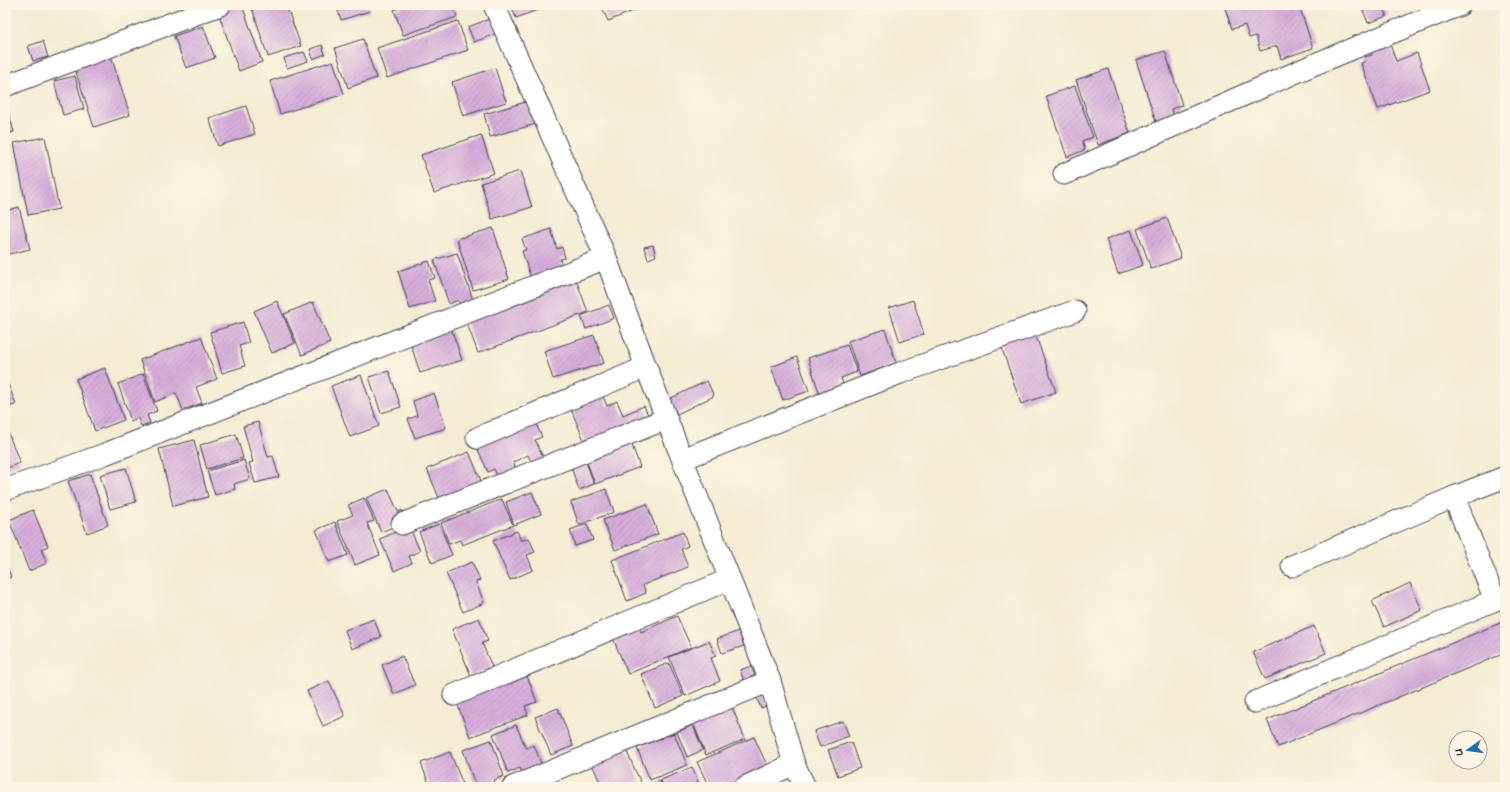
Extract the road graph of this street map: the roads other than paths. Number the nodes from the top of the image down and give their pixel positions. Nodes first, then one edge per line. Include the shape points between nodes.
1 (220, 5) edge
2 (494, 5) edge
3 (1460, 5) edge
4 (5, 86) edge
5 (1064, 174) dead end
6 (606, 258) junction
7 (1075, 311) dead end
8 (646, 367) junction
9 (666, 419) junction
10 (477, 438) dead end
11 (683, 459) junction
12 (1505, 477) edge
13 (5, 490) edge
14 (1454, 497) junction
15 (402, 524) dead end
16 (1292, 566) dead end
17 (730, 579) junction
18 (1500, 598) edge
19 (770, 681) junction
20 (454, 695) dead end
21 (1255, 702) dead end
22 (794, 764) junction
23 (513, 787) edge
24 (745, 787) edge
25 (805, 787) edge

1 - 4 street
2 - 6 street
3 - 5 street via 1315,64
6 - 8 street
6 - 13 street via 105,454
7 - 11 street via 900,373
8 - 9 street
8 - 10 street
9 - 11 street
9 - 15 street
11 - 17 street
12 - 14 street
14 - 16 street
14 - 18 street
17 - 19 street
17 - 20 street
18 - 21 street
19 - 22 street
19 - 23 street
22 - 24 street
22 - 25 street

